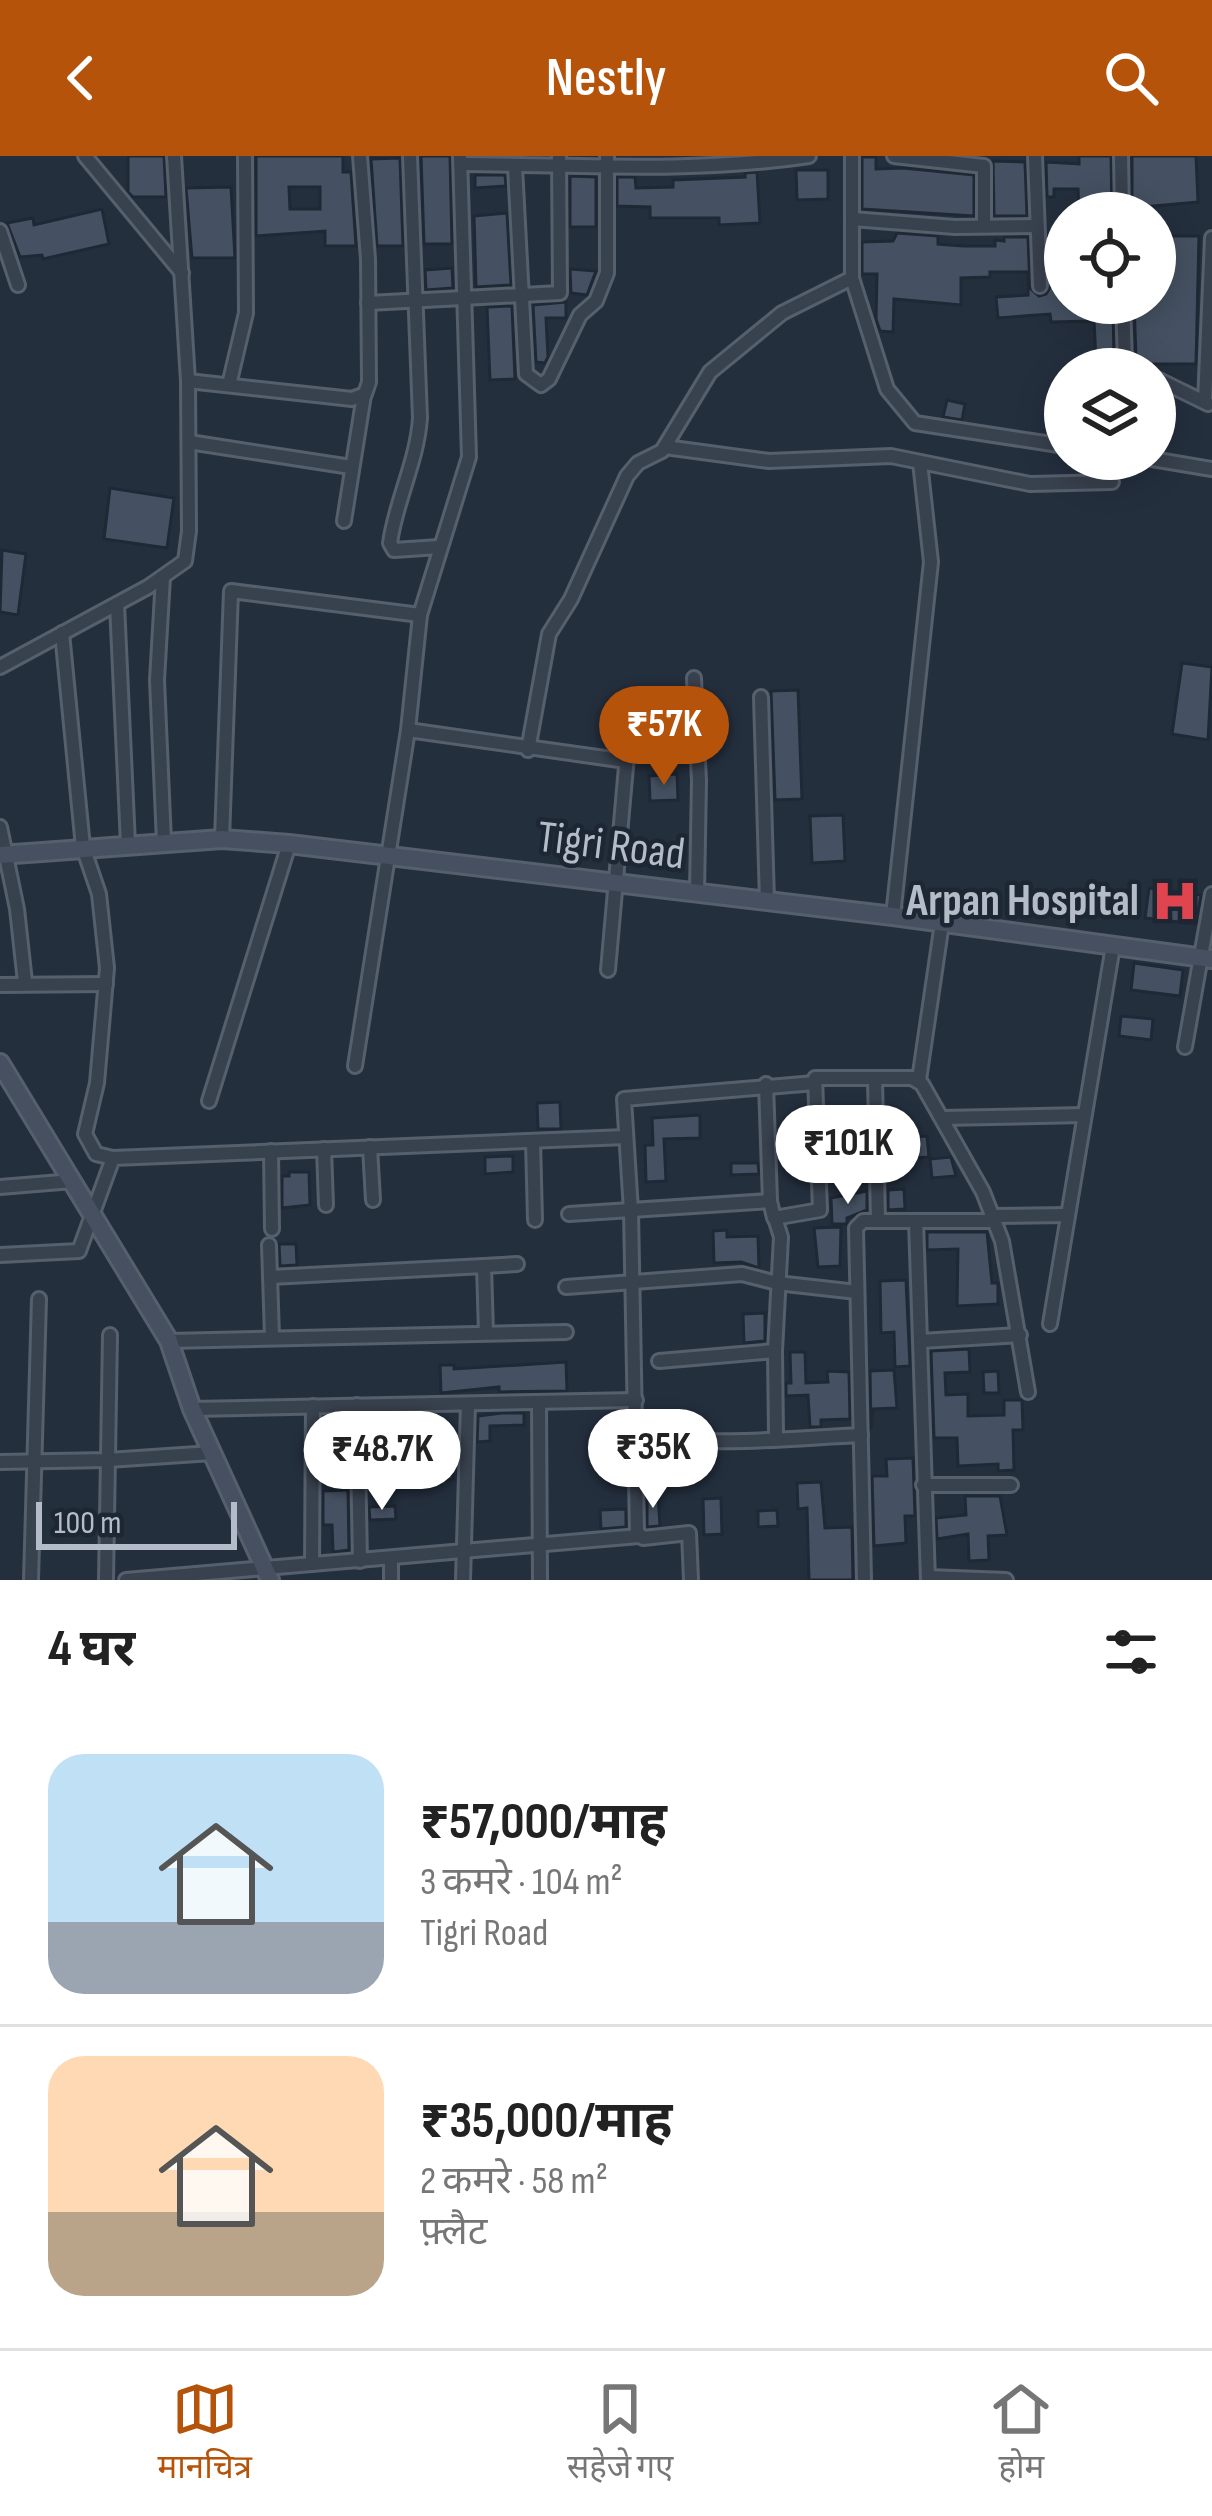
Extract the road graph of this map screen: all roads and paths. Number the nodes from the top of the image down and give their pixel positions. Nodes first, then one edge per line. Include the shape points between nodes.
1 (85, 156) edge
2 (174, 156) edge
3 (245, 156) edge
4 (360, 156) edge
5 (410, 156) edge
6 (809, 156) edge
7 (852, 156) edge
8 (894, 156) edge
9 (1035, 156) edge
10 (1121, 156) edge
11 (460, 160) edge
12 (650, 160) edge
13 (559, 161) edge
14 (607, 162) edge
15 (514, 167) junction
16 (1122, 192) edge
17 (852, 219) junction
18 (984, 226) junction
19 (1037, 226) junction
20 (0, 231) edge
21 (1212, 238) edge
22 (182, 273) junction
23 (852, 278) junction
24 (19, 285) dead end
25 (1040, 286) dead end
26 (465, 297) junction
27 (519, 297) junction
28 (416, 302) junction
29 (368, 303) junction
30 (188, 381) junction
31 (229, 385) junction
32 (1176, 388) edge
33 (364, 394) junction
34 (1209, 404) edge
35 (189, 442) junction
36 (1044, 443) edge
37 (665, 447) junction
38 (920, 462) junction
39 (1176, 463) edge
40 (351, 467) junction
41 (1212, 469) edge
42 (1112, 482) dead end
43 (344, 521) dead end
44 (439, 547) junction
45 (163, 577) junction
46 (116, 604) junction
47 (420, 615) junction
48 (62, 633) junction
49 (0, 668) edge
50 (694, 678) dead end
51 (761, 697) dead end
52 (632, 698) dead end
53 (409, 730) junction
54 (528, 750) junction
55 (626, 761) junction
56 (0, 827) edge
57 (222, 839) junction
58 (164, 842) junction
59 (128, 844) junction
60 (289, 844) junction
61 (83, 847) junction
62 (389, 854) junction
63 (3, 855) edge
64 (614, 882) junction
65 (698, 892) junction
66 (1212, 894) edge
67 (767, 901) junction
68 (892, 916) junction
69 (942, 923) junction
70 (1113, 946) junction
71 (1206, 958) edge
72 (608, 970) dead end
73 (25, 982) junction
74 (106, 984) junction
75 (0, 986) edge
76 (1185, 1047) dead end
77 (0, 1063) edge
78 (356, 1066) dead end
79 (875, 1079) junction
80 (919, 1080) junction
81 (815, 1083) junction
82 (766, 1084) junction
83 (209, 1101) dead end
84 (1084, 1114) junction
85 (942, 1118) junction
86 (626, 1137) junction
87 (533, 1141) junction
88 (370, 1147) junction
89 (324, 1149) junction
90 (271, 1151) junction
91 (113, 1158) junction
92 (73, 1180) junction
93 (0, 1187) edge
94 (373, 1200) dead end
95 (770, 1201) junction
96 (326, 1205) dead end
97 (93, 1211) junction
98 (631, 1211) junction
99 (569, 1214) dead end
100 (1068, 1215) junction
101 (775, 1218) junction
102 (993, 1218) junction
103 (536, 1220) dead end
104 (878, 1220) junction
105 (916, 1221) junction
106 (272, 1229) dead end
107 (268, 1245) dead end
108 (0, 1255) edge
109 (517, 1264) dead end
110 (484, 1266) junction
111 (270, 1277) junction
112 (633, 1283) junction
113 (777, 1283) junction
114 (566, 1287) dead end
115 (857, 1292) junction
116 (39, 1299) dead end
117 (1050, 1324) dead end
118 (566, 1332) dead end
119 (486, 1333) junction
120 (1020, 1335) junction
121 (110, 1336) dead end
122 (272, 1336) junction
123 (169, 1341) junction
124 (921, 1341) junction
125 (775, 1352) junction
126 (659, 1361) dead end
127 (1028, 1392) dead end
128 (636, 1400) junction
129 (539, 1402) junction
130 (468, 1404) junction
131 (357, 1405) junction
132 (313, 1406) junction
133 (192, 1408) junction
134 (861, 1435) junction
135 (776, 1436) junction
136 (674, 1440) dead end
137 (212, 1453) junction
138 (108, 1460) junction
139 (37, 1461) junction
140 (0, 1462) edge
141 (923, 1485) junction
142 (1012, 1485) dead end
143 (639, 1536) junction
144 (538, 1547) junction
145 (464, 1552) junction
146 (391, 1558) junction
147 (360, 1561) junction
148 (312, 1564) junction
149 (267, 1574) edge
150 (928, 1578) edge
151 (31, 1580) edge
152 (106, 1580) edge
153 (128, 1580) edge
154 (392, 1580) edge
155 (463, 1580) edge
156 (540, 1580) edge
157 (692, 1580) edge
158 (864, 1580) edge
159 (1006, 1580) edge

1 - 22 street
2 - 22 street
3 - 31 street via 246,313
4 - 29 street
5 - 28 street
6 - 12 street via 756,164
7 - 17 street
8 - 18 street via 984,166
9 - 19 street
10 - 16 street
11 - 15 street
11 - 26 street
12 - 14 street
13 - 14 street
13 - 15 street
13 - 27 street via 560,293
14 - 27 street via 607,273 541,385 526,374
15 - 27 street
17 - 18 street
17 - 23 street
18 - 19 street
19 - 25 street
20 - 24 street
21 - 34 street
22 - 30 street
23 - 36 street via 887,389 916,423
23 - 37 street via 782,313 710,372
26 - 27 street
26 - 28 street
26 - 44 street via 470,446
28 - 29 street
28 - 44 street via 418,447 389,543 394,550
29 - 33 street
30 - 31 street
30 - 35 street
31 - 33 street via 352,400
32 - 34 street
33 - 40 street
35 - 40 street
35 - 45 street via 187,553
37 - 38 street via 769,461
37 - 54 street via 627,476 549,634
38 - 42 street via 1030,484
38 - 68 street via 931,562
39 - 41 street
40 - 43 street
44 - 47 street
45 - 46 street
45 - 58 street
46 - 48 street
46 - 59 street
47 - 53 street
47 - 57 street via 232,591
48 - 49 street
48 - 61 street
50 - 65 street
51 - 67 street
52 - 55 street
53 - 54 street
53 - 62 street
54 - 55 street
55 - 64 street
56 - 63 street
57 - 58 street, Tigri Road
57 - 60 street, Tigri Road
58 - 59 street, Tigri Road
59 - 61 street, Tigri Road
60 - 62 street, Tigri Road
60 - 83 street
61 - 63 street, Tigri Road
61 - 74 street via 100,905
62 - 64 street, Tigri Road
62 - 78 street
63 - 73 street
64 - 65 street, Tigri Road
64 - 72 street
65 - 67 street, Tigri Road
66 - 71 street
67 - 68 street, Tigri Road
68 - 69 street, Tigri Road
69 - 70 street, Tigri Road
69 - 80 street
70 - 71 street, Tigri Road
70 - 84 street
71 - 76 street
73 - 74 street
73 - 75 street
74 - 91 street via 85,1134 96,1154
77 - 92 street
79 - 80 street
79 - 81 street
79 - 104 street
80 - 85 street
81 - 82 street
81 - 101 street via 820,1210
82 - 86 street via 626,1097
82 - 95 street
84 - 85 street
84 - 100 street
85 - 102 street
86 - 87 street
86 - 98 street
87 - 88 street
87 - 103 street
88 - 89 street
88 - 94 street
89 - 90 street
89 - 96 street
90 - 91 street
90 - 106 street
91 - 97 street
92 - 93 street
92 - 97 street
95 - 98 street
95 - 101 street
97 - 108 street via 79,1250
97 - 123 street
98 - 99 street
98 - 112 street
100 - 102 street
100 - 117 street
101 - 113 street
102 - 105 street
102 - 120 street
104 - 105 street
104 - 115 street via 856,1228
105 - 124 street
107 - 111 street
109 - 110 street
110 - 111 street
110 - 119 street
111 - 122 street
112 - 113 street via 742,1274
112 - 114 street
112 - 128 street
113 - 115 street
113 - 125 street
115 - 134 street
116 - 139 street
118 - 119 street
119 - 122 street
120 - 124 street
120 - 127 street
121 - 138 street
122 - 123 street
123 - 133 street
124 - 141 street
125 - 126 street
125 - 135 street
128 - 129 street
128 - 143 street
129 - 130 street
129 - 144 street
130 - 131 street
130 - 145 street
131 - 132 street
131 - 147 street
132 - 133 street
132 - 148 street
133 - 137 street
134 - 135 street
134 - 158 street
135 - 136 street
137 - 138 street
137 - 149 street
138 - 139 street
138 - 152 street
139 - 140 street
139 - 151 street
141 - 142 street
141 - 150 street
143 - 144 street
143 - 157 street via 689,1533
144 - 145 street
144 - 156 street
145 - 146 street
145 - 155 street
146 - 147 street
146 - 154 street
147 - 148 street
148 - 149 street
149 - 153 street
150 - 159 street

